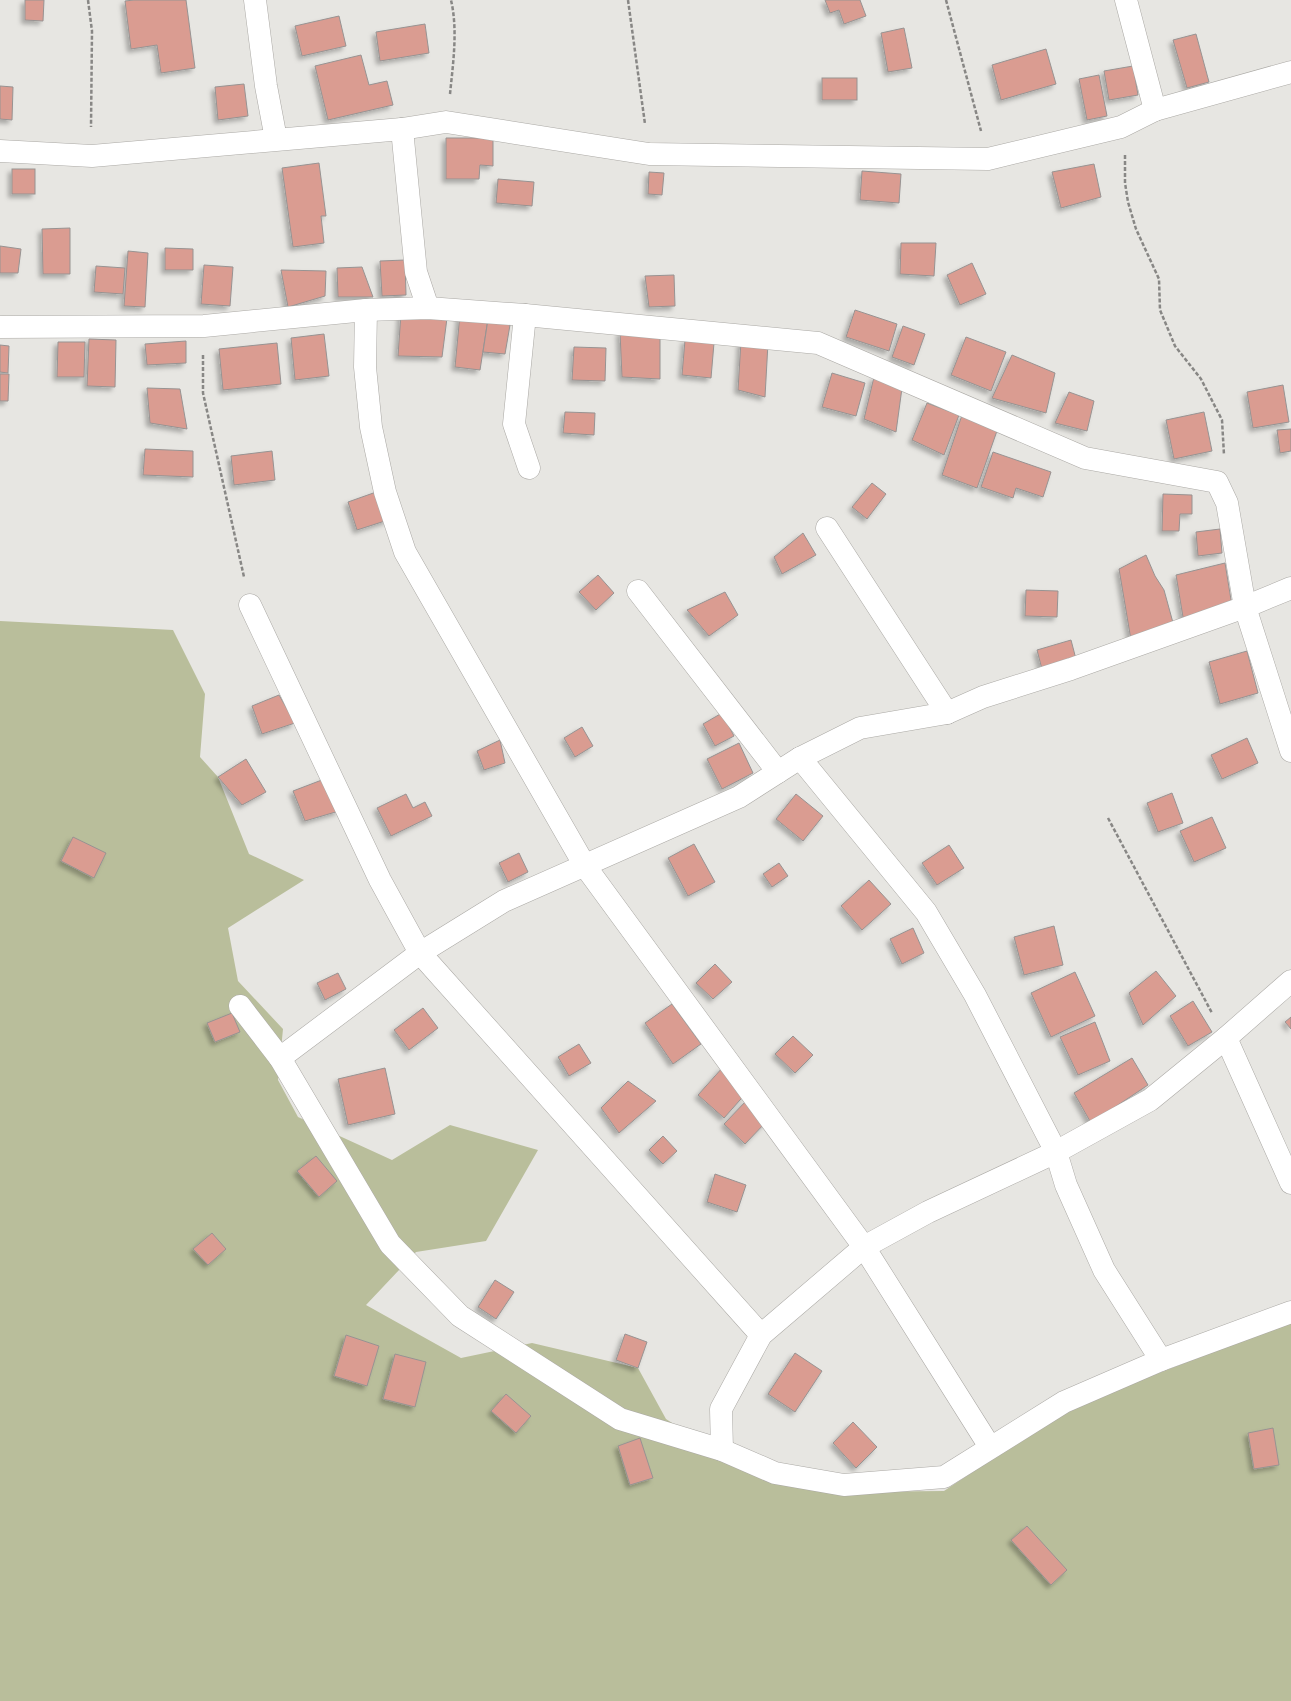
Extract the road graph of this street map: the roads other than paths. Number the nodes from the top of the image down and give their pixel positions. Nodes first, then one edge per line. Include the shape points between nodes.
1 (255, 0) edge
2 (1126, 0) edge
3 (1291, 72) edge
4 (1155, 110) junction
5 (402, 129) junction
6 (276, 139) junction
7 (0, 151) edge
8 (428, 308) junction
9 (366, 310) junction
10 (525, 315) junction
11 (0, 327) edge
12 (529, 468) dead end
13 (827, 528) dead end
14 (1291, 588) edge
15 (638, 591) dead end
16 (250, 605) road end
17 (1245, 607) junction
18 (947, 713) junction
19 (1291, 751) edge
20 (800, 758) junction
21 (778, 772) junction
22 (585, 866) junction
23 (420, 953) junction
24 (1291, 981) edge
25 (240, 1006) dead end
26 (1226, 1038) junction
27 (280, 1058) junction
28 (1056, 1152) junction
29 (1291, 1183) edge
30 (864, 1248) junction
31 (1291, 1312) edge
32 (761, 1335) junction
33 (1161, 1360) junction
34 (990, 1447) junction
35 (722, 1450) junction

1 - 6 street
2 - 4 street
3 - 4 street
4 - 5 street via 1121,127 988,159 648,154 446,122
5 - 6 street
5 - 8 street via 416,272
6 - 7 street via 92,156
8 - 9 street
8 - 10 street
9 - 11 street via 204,326
9 - 22 street via 365,367 371,428 385,492 405,552
10 - 12 street via 514,424
10 - 17 street via 818,343 1085,458 1217,482 1227,504
13 - 18 street
14 - 17 street
15 - 21 street
16 - 23 street via 380,880
17 - 18 street via 1071,669 983,697
17 - 19 street
18 - 20 street via 860,728
20 - 21 street
20 - 28 street via 926,912 975,995
21 - 22 street via 739,797
22 - 23 street via 504,901
22 - 30 street
23 - 27 street
23 - 32 street
24 - 26 street
25 - 27 street
26 - 28 street via 1150,1100
26 - 29 street
27 - 35 street via 390,1244 460,1316 620,1419
28 - 30 street via 928,1212
28 - 33 street via 1066,1185 1104,1270
30 - 32 street
30 - 34 street
31 - 33 street
32 - 35 street via 721,1409
33 - 34 street via 1064,1402
34 - 35 street via 944,1477 844,1485 775,1473

